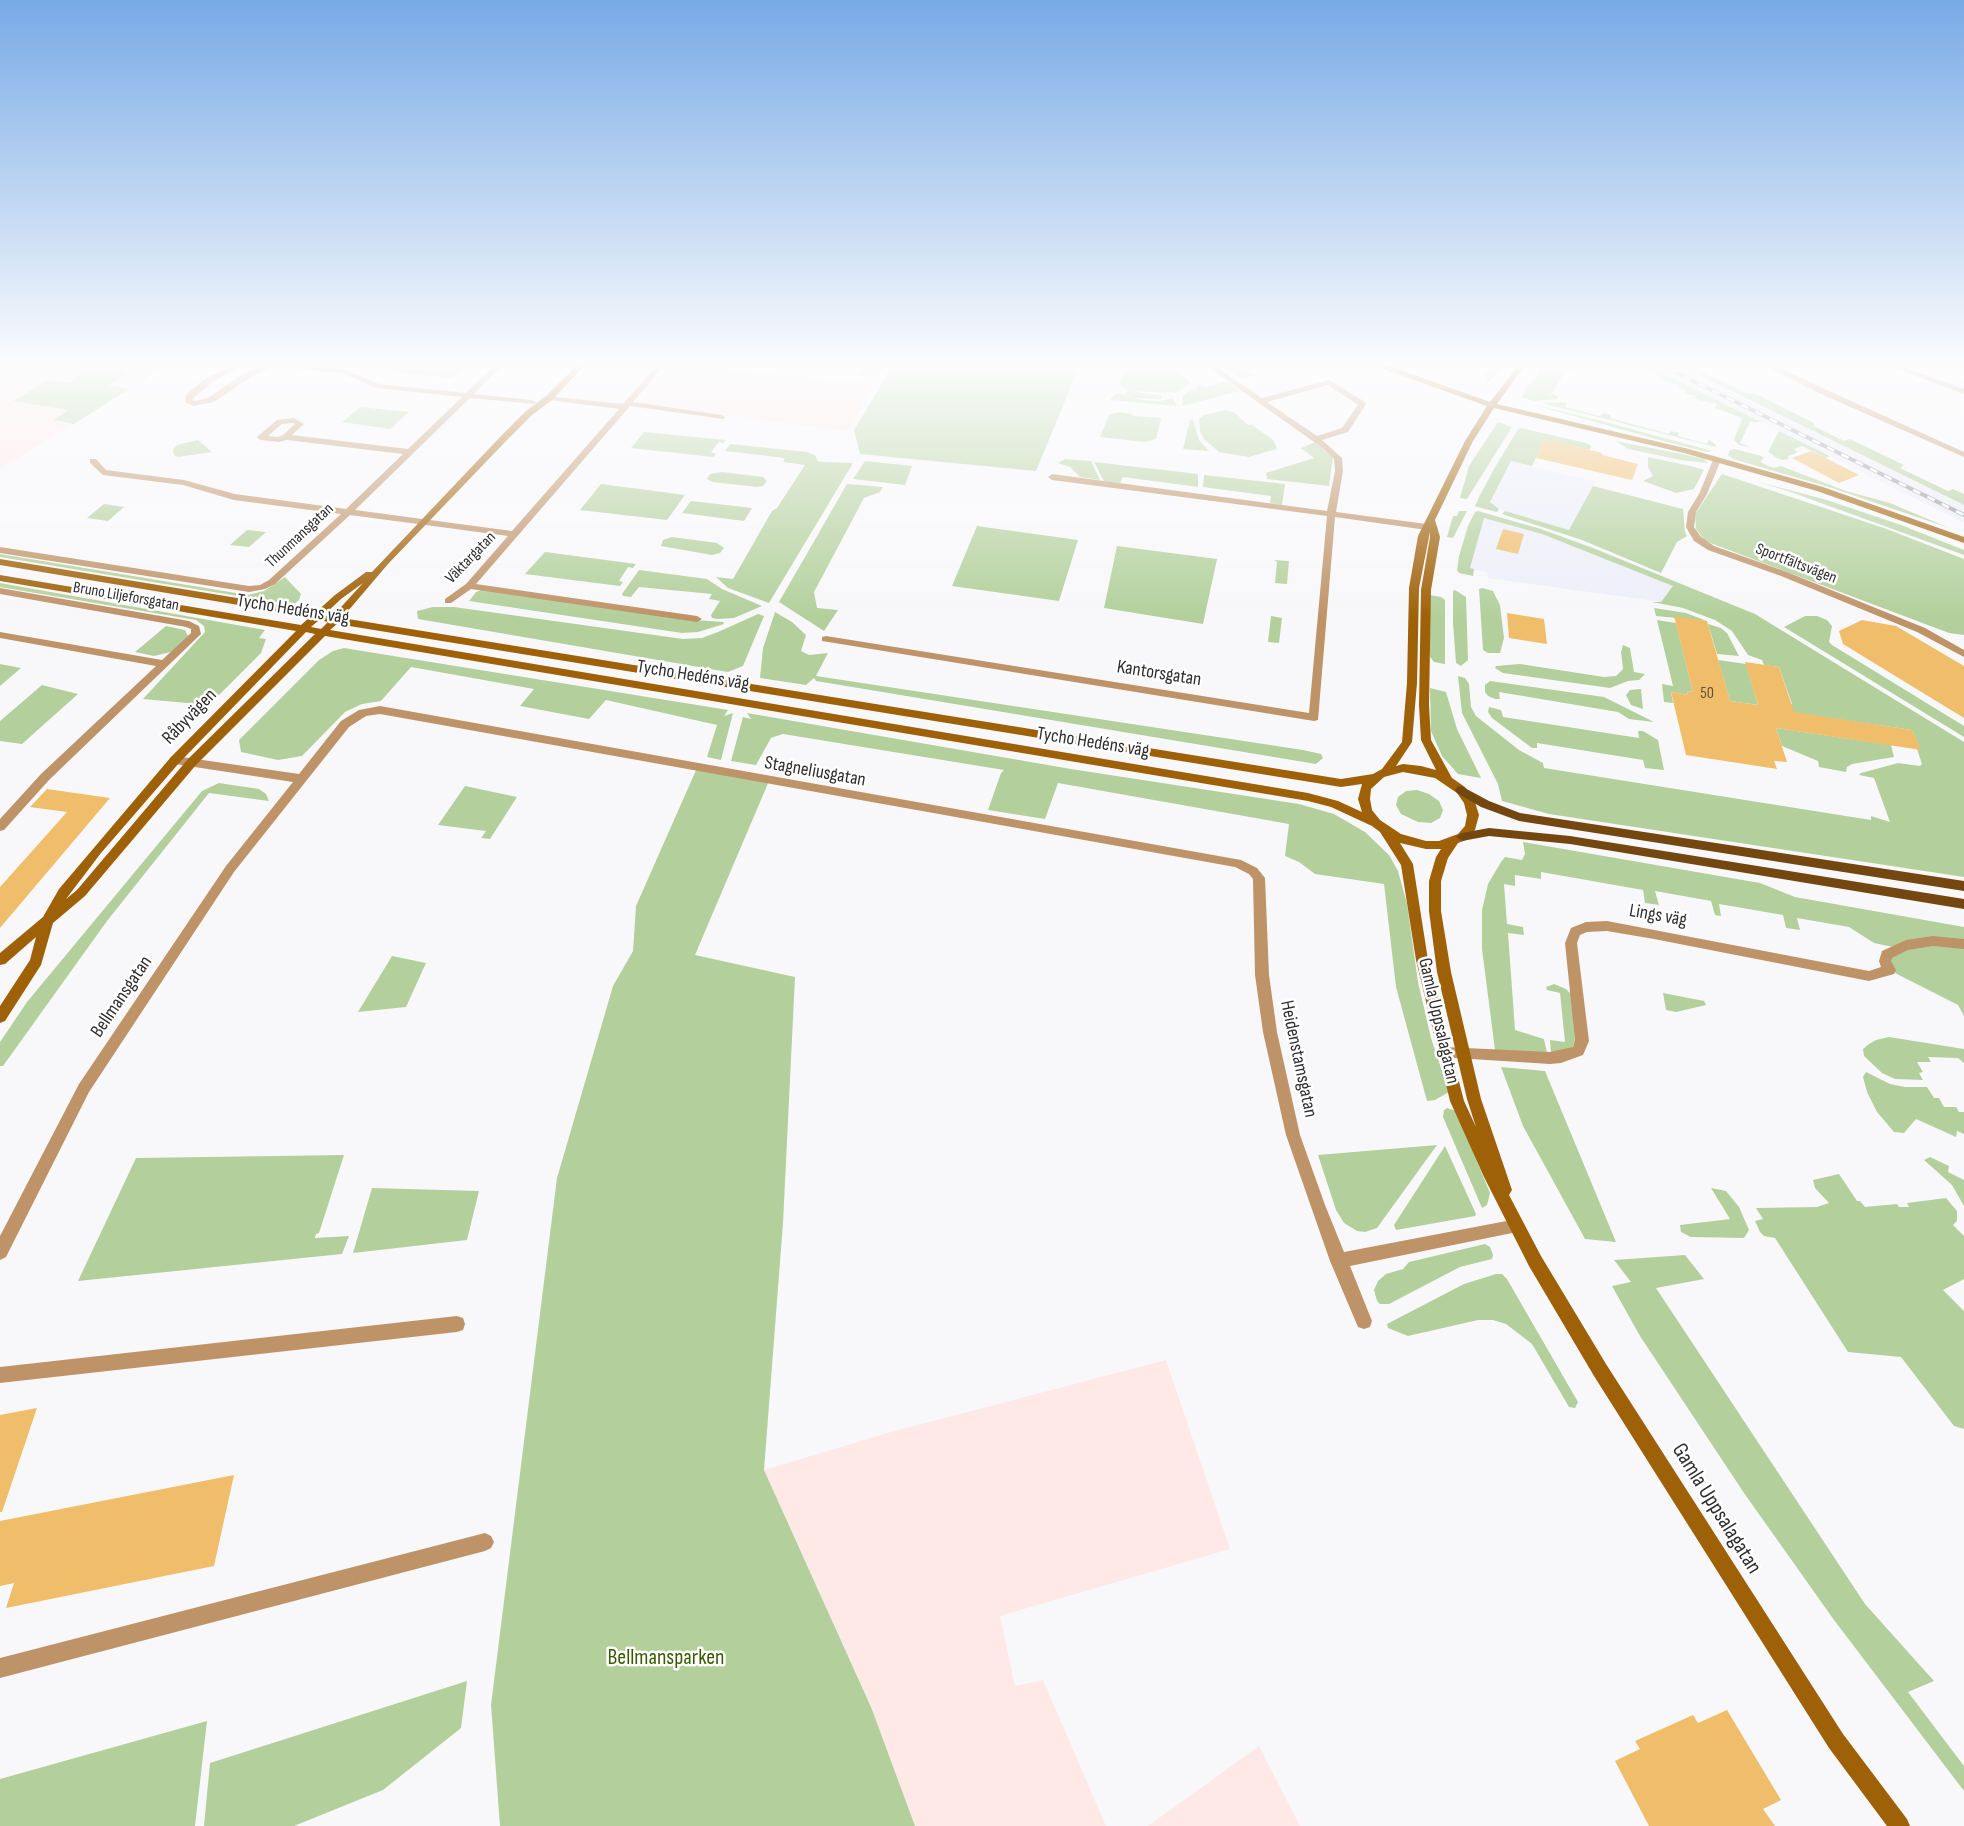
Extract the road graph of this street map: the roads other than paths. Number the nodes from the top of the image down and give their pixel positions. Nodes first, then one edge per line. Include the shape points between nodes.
1 (370, 447) edge
2 (414, 447) edge
3 (496, 447) edge
4 (591, 447) edge
5 (1326, 447) edge
6 (1467, 447) edge
7 (1665, 447) edge
8 (1947, 447) edge
9 (409, 452) junction
10 (1964, 455) edge
11 (93, 460) dead end
12 (1717, 460) junction
13 (1052, 477) dead end
14 (347, 513) junction
15 (1331, 516) junction
16 (422, 523) junction
17 (1431, 526) junction
18 (515, 534) junction
19 (1964, 540) edge
20 (0, 550) edge
21 (0, 562) edge
22 (385, 562) junction
23 (0, 578) edge
24 (468, 586) junction
25 (0, 591) edge
26 (448, 601) dead end
27 (318, 616) junction
28 (697, 619) dead end
29 (333, 620) junction
30 (304, 630) junction
31 (321, 632) junction
32 (0, 634) edge
33 (826, 639) dead end
34 (1964, 654) edge
35 (165, 664) junction
36 (380, 710) joint
37 (175, 760) junction
38 (192, 762) junction
39 (1387, 771) junction
40 (1374, 778) junction
41 (303, 779) junction
42 (1447, 780) junction
43 (1461, 790) junction
44 (0, 827) edge
45 (1381, 827) junction
46 (1458, 839) junction
47 (1244, 866) joint
48 (1964, 886) edge
49 (1964, 904) edge
50 (47, 922) junction
51 (1964, 944) edge
52 (0, 960) edge
53 (0, 1017) edge
54 (1445, 1053) junction
55 (1463, 1054) junction
56 (1508, 1207) junction
57 (1517, 1226) junction
58 (0, 1252) edge
59 (1338, 1261) junction
60 (1364, 1321) dead end
61 (457, 1324) dead end
62 (0, 1375) edge
63 (485, 1542) dead end
64 (0, 1668) edge
65 (1900, 1826) edge

1 - 9 street
2 - 9 street, Thunmansgatan
3 - 16 main road, Råbyvägen
4 - 18 street, Väktargatan
5 - 15 street via 1339,461
6 - 17 main road
7 - 12 main road
8 - 10 street
9 - 14 street, Thunmansgatan
11 - 14 street, Väktargatan via 103,472 184,483 234,498
12 - 19 main road via 1820,489
12 - 34 street, Sportfältsvägen via 1692,512 1690,527 1697,539 1711,548 1912,626
13 - 15 street
14 - 16 street, Väktargatan
14 - 20 street, Thunmansgatan via 272,582 248,589
15 - 17 street
15 - 33 street, Kantorsgatan via 1314,717
16 - 18 street, Väktargatan
16 - 22 main road, Råbyvägen
17 - 39 main road via 1414,588 1407,742
17 - 42 main road via 1435,538 1426,590 1426,740
18 - 24 street, Väktargatan
21 - 27 main road, Tycho Hedéns väg
22 - 27 main road, Råbyvägen via 338,596
22 - 29 main road, Råbyvägen via 352,603
23 - 30 main road, Tycho Hedéns väg
24 - 26 street, Väktargatan
24 - 28 street
25 - 35 street, Bruno Liljeforsgatan via 190,624 196,628 196,634
27 - 29 main road, Tycho Hedéns väg
27 - 30 main road, Råbyvägen
29 - 31 main road, Råbyvägen
29 - 40 main road, Tycho Hedéns väg via 1341,783
30 - 31 main road, Tycho Hedéns väg
30 - 37 main road, Råbyvägen
31 - 38 main road, Råbyvägen
31 - 45 main road, Tycho Hedéns väg via 1308,797 1334,804
32 - 35 street
35 - 44 street, Bruno Liljeforsgatan via 45,777
36 - 41 street, Bellmansgatan via 363,713 345,724
36 - 47 street, Stagneliusgatan
37 - 38 street
37 - 50 main road, Råbyvägen via 62,892
38 - 41 street
38 - 50 main road, Råbyvägen via 81,893
39 - 40 main road
39 - 42 main road via 1412,768
40 - 45 main road via 1366,787 1364,799 1368,811
41 - 58 street, Bellmansgatan via 230,868 84,1088
42 - 43 main road
43 - 46 main road via 1470,802 1473,815 1471,827
43 - 48 main road via 1485,804 1519,817
45 - 46 main road via 1397,838 1419,844 1440,845
45 - 54 main road, Gamla Uppsalagatan via 1407,864 1411,878 1422,960
46 - 49 main road via 1489,832 1542,837
46 - 55 main road, Gamla Uppsalagatan via 1438,868 1435,911 1444,972
47 - 59 street, Heidenstamsgatan via 1259,878 1262,975 1270,1032 1294,1135
50 - 52 main road, Råbyvägen
50 - 53 main road, Råbyvägen via 36,961
51 - 55 street, Lings väg via 1938,941 1906,945 1887,955 1885,961 1889,970 1869,976 1654,934 1607,926 1586,927 1575,932 1571,943 1582,1041 1578,1051 1550,1058
54 - 55 street, Lings väg
54 - 56 main road, Gamla Uppsalagatan via 1467,1128
55 - 56 main road, Gamla Uppsalagatan
56 - 57 main road, Gamla Uppsalagatan
57 - 59 street
57 - 65 main road, Gamla Uppsalagatan via 1600,1370 1836,1742
59 - 60 street, Heidenstamsgatan
61 - 62 street
63 - 64 street

